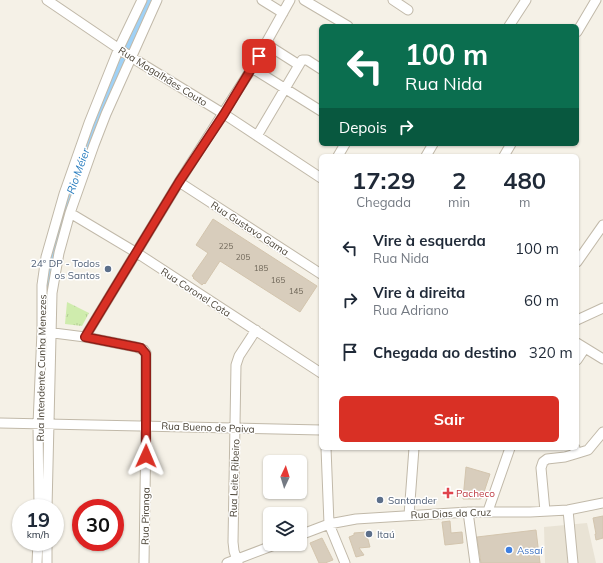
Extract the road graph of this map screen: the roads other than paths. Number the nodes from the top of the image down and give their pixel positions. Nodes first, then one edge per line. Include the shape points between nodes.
1 (47, 0) edge
2 (142, 0) edge
3 (157, 0) edge
4 (262, 0) edge
5 (290, 0) edge
6 (304, 0) edge
7 (392, 0) edge
8 (526, 0) edge
9 (596, 0) edge
10 (408, 10) dead end
11 (283, 13) junction
12 (345, 24) edge
13 (510, 24) edge
14 (579, 29) edge
15 (266, 44) junction
16 (125, 53) junction
17 (299, 65) junction
18 (252, 68) junction
19 (319, 68) edge
20 (285, 89) junction
21 (319, 110) edge
22 (224, 114) junction
23 (257, 136) junction
24 (319, 177) edge
25 (179, 182) junction
26 (70, 213) junction
27 (603, 225) edge
28 (137, 253) junction
29 (579, 259) edge
30 (319, 273) edge
31 (603, 308) edge
32 (579, 319) edge
33 (256, 330) junction
34 (46, 332) junction
35 (85, 337) junction
36 (581, 346) edge
37 (603, 359) edge
38 (319, 371) edge
39 (0, 423) edge
40 (44, 424) junction
41 (146, 425) junction
42 (236, 428) junction
43 (319, 430) edge
44 (603, 432) edge
45 (326, 450) edge
46 (414, 450) edge
47 (509, 450) edge
48 (575, 451) edge
49 (40, 499) edge
50 (47, 499) edge
51 (603, 503) edge
52 (568, 510) junction
53 (488, 511) junction
54 (545, 511) junction
55 (468, 512) junction
56 (409, 515) junction
57 (329, 524) junction
58 (307, 532) edge
59 (263, 550) edge
60 (38, 551) edge
61 (47, 551) edge
62 (238, 561) edge
63 (37, 563) edge
64 (47, 563) edge
65 (144, 563) edge
66 (227, 563) edge
67 (345, 563) edge
68 (475, 563) edge
69 (573, 563) edge

1 - 16 street, Rua Magalhães Couto
2 - 16 street
3 - 16 street
4 - 11 street
5 - 11 street
6 - 12 street
7 - 10 street
8 - 13 street
9 - 14 street
11 - 15 street
15 - 17 street
15 - 18 street
16 - 22 street, Rua Magalhães Couto
16 - 26 street, Rua Intendente Cunha Menezes
16 - 34 street, Rua Intendente Cunha Menezes via 64,194 53,230 44,270
17 - 19 street via 302,60 306,60
17 - 20 street
18 - 20 street
18 - 22 street
20 - 21 street
20 - 23 street
22 - 23 street, Rua Magalhães Couto
22 - 25 street
23 - 24 street, Rua Magalhães Couto
25 - 28 street
25 - 30 street, Rua Gustavo Gama
26 - 28 street, Rua Coronel Cota
26 - 34 street, Rua Intendente Cunha Menezes via 56,266
27 - 29 street
28 - 33 street, Rua Coronel Cota
28 - 35 street
31 - 32 street
33 - 38 street, Rua Coronel Cota
33 - 42 street, Rua Leite Ribeiro via 237,359
34 - 35 street
34 - 40 street, Rua Intendente Cunha Menezes
35 - 41 street, Rua Piranga via 144,350
36 - 37 street
39 - 40 street, Rua Bueno de Paiva
40 - 41 street, Rua Bueno de Paiva
40 - 49 street, Rua Intendente Cunha Menezes
40 - 50 street, Rua Intendente Cunha Menezes
41 - 42 street, Rua Bueno de Paiva
41 - 65 street, Rua Piranga
42 - 43 street, Rua Bueno de Paiva
42 - 62 street, Rua Leite Ribeiro via 232,542
44 - 48 street via 588,450
45 - 57 street
46 - 56 street
47 - 53 street
48 - 54 street via 565,457 543,462 541,468
51 - 52 street, Rua Dias da Cruz
52 - 54 street, Rua Dias da Cruz
52 - 69 street
53 - 54 street, Rua Dias da Cruz
53 - 55 street, Rua Dias da Cruz
55 - 56 street, Rua Dias da Cruz
55 - 68 street
56 - 57 street, Rua Dias da Cruz
57 - 58 street, Rua Dias da Cruz
57 - 67 street
59 - 62 street
60 - 63 street
61 - 64 street
62 - 66 street

